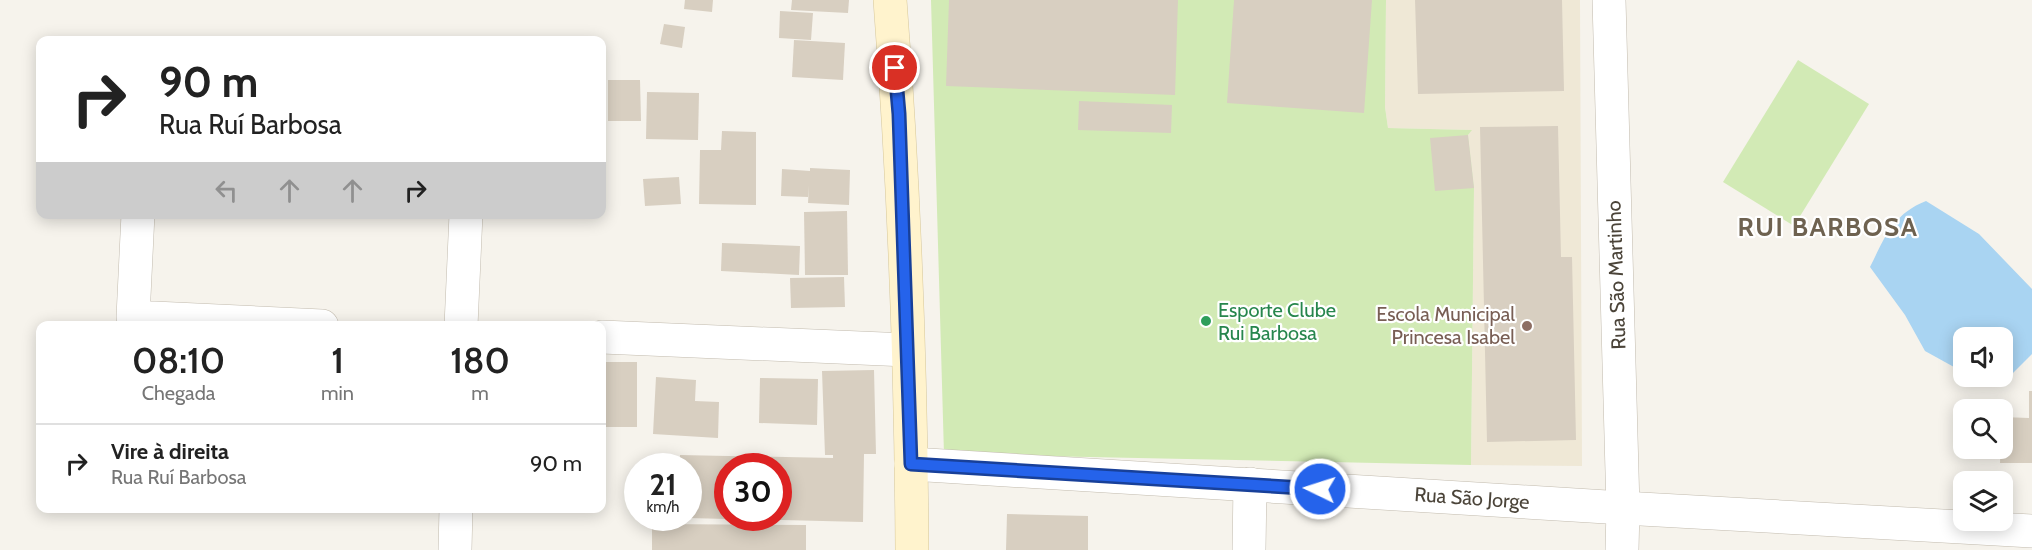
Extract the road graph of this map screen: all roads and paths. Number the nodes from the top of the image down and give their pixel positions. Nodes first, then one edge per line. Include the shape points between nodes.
1 (890, 0) edge
2 (1609, 0) edge
3 (138, 219) edge
4 (466, 219) edge
5 (218, 321) edge
6 (461, 321) edge
7 (606, 338) edge
8 (907, 350) junction
9 (911, 464) junction
10 (1250, 484) junction
11 (1623, 508) junction
12 (456, 513) edge
13 (2032, 531) edge
14 (455, 550) edge
15 (912, 550) edge
16 (1250, 550) edge
17 (1622, 550) edge

1 - 8 main road via 899,114
2 - 11 street, Rua São Martinho
3 - 5 street via 134,317
4 - 6 street
7 - 8 street
8 - 9 main road
9 - 10 street, Rua São Jorge
9 - 15 main road
10 - 11 street, Rua São Jorge
10 - 16 street
11 - 13 street, Rua São Jorge
11 - 17 street, Rua São Martinho
12 - 14 street

